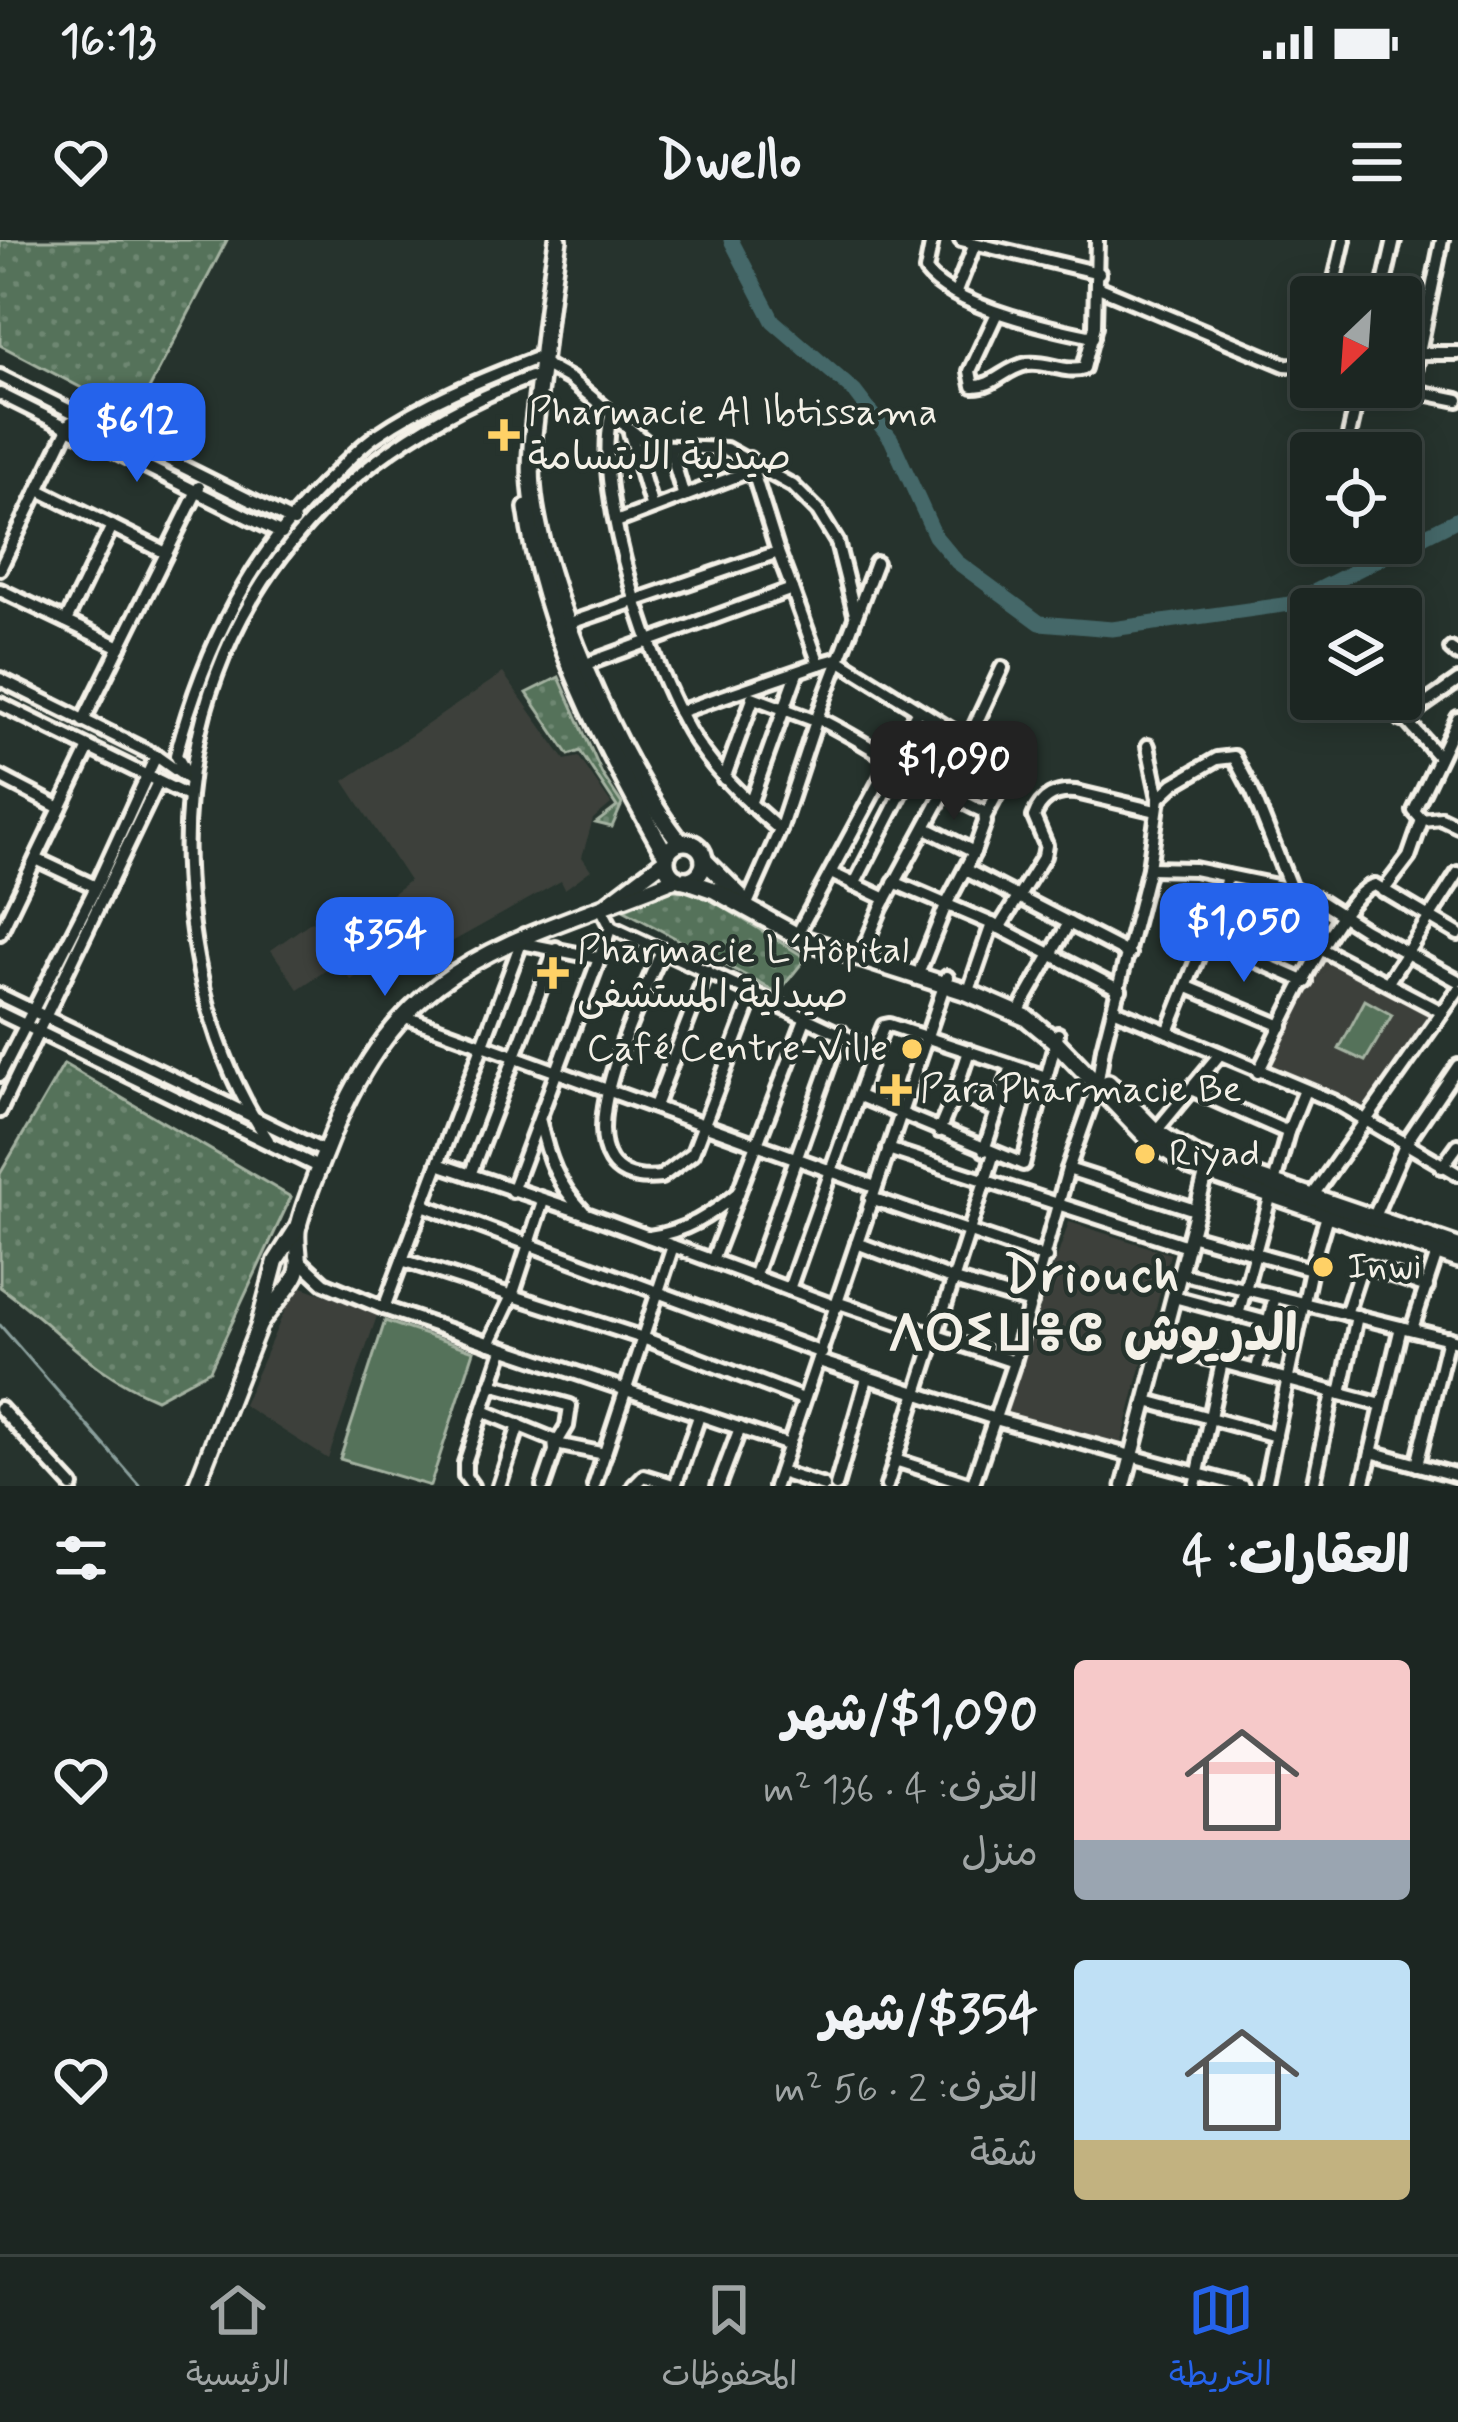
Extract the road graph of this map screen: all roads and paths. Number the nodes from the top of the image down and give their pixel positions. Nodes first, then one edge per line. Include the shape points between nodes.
1 (558, 240) edge
2 (932, 240) edge
3 (961, 240) edge
4 (1097, 240) edge
5 (1344, 240) edge
6 (1394, 240) edge
7 (1442, 240) edge
8 (975, 244) junction
9 (1017, 246) edge
10 (1336, 276) edge
11 (1386, 276) edge
12 (1098, 280) junction
13 (956, 292) junction
14 (997, 313) junction
15 (1422, 334) edge
16 (1093, 337) junction
17 (1422, 353) edge
18 (1458, 353) edge
19 (537, 361) junction
20 (1290, 365) edge
21 (0, 376) edge
22 (1422, 391) edge
23 (0, 394) edge
24 (1458, 400) edge
25 (76, 414) junction
26 (610, 416) junction
27 (69, 427) junction
28 (630, 433) junction
29 (141, 445) junction
30 (670, 449) junction
31 (134, 458) junction
32 (750, 465) junction
33 (200, 483) junction
34 (39, 490) junction
35 (684, 497) junction
36 (652, 508) junction
37 (289, 519) junction
38 (616, 522) junction
39 (112, 526) junction
40 (302, 527) junction
41 (280, 533) junction
42 (292, 540) junction
43 (778, 552) junction
44 (166, 553) junction
45 (876, 563) dead end
46 (0, 569) edge
47 (0, 590) edge
48 (792, 590) junction
49 (636, 600) junction
50 (856, 614) junction
51 (66, 621) junction
52 (569, 623) junction
53 (651, 639) junction
54 (120, 646) junction
55 (837, 659) junction
56 (586, 664) junction
57 (819, 664) junction
58 (1002, 668) dead end
59 (796, 674) junction
60 (0, 679) edge
61 (1458, 681) edge
62 (750, 695) junction
63 (0, 704) edge
64 (1422, 706) edge
65 (918, 710) junction
66 (783, 711) junction
67 (679, 712) junction
68 (816, 720) junction
69 (1402, 720) edge
70 (83, 721) junction
71 (1456, 727) edge
72 (969, 741) junction
73 (1148, 746) dead end
74 (89, 748) junction
75 (1021, 749) dead end
76 (156, 756) junction
77 (893, 758) junction
78 (1439, 758) junction
79 (912, 772) junction
80 (0, 777) edge
81 (724, 779) junction
82 (152, 780) junction
83 (190, 780) junction
84 (945, 790) junction
85 (188, 796) junction
86 (750, 804) junction
87 (1158, 804) junction
88 (60, 808) junction
89 (986, 815) junction
90 (1422, 820) junction
91 (1458, 826) edge
92 (926, 827) junction
93 (780, 830) junction
94 (680, 842) junction
95 (974, 852) junction
96 (666, 857) junction
97 (36, 859) junction
98 (704, 860) junction
99 (1149, 868) junction
100 (966, 870) junction
101 (830, 873) junction
102 (1458, 873) edge
103 (1227, 876) junction
104 (681, 879) junction
105 (894, 882) junction
106 (854, 885) junction
107 (96, 887) junction
108 (1291, 889) junction
109 (1383, 891) junction
110 (1017, 895) junction
111 (1222, 897) junction
112 (886, 899) junction
113 (748, 902) junction
114 (946, 904) junction
115 (603, 906) junction
116 (1339, 914) junction
117 (1428, 917) junction
118 (1069, 923) junction
119 (996, 926) junction
120 (611, 927) junction
121 (801, 927) junction
122 (0, 931) edge
123 (1458, 934) edge
124 (523, 938) junction
125 (1207, 939) junction
126 (1323, 947) junction
127 (556, 948) junction
128 (662, 950) junction
129 (1405, 952) junction
130 (862, 953) junction
131 (1129, 954) junction
132 (1051, 956) junction
133 (598, 958) junction
134 (921, 967) junction
135 (707, 971) junction
136 (946, 981) junction
137 (1458, 981) edge
138 (1306, 982) junction
139 (1388, 982) junction
140 (971, 985) junction
141 (1188, 987) junction
142 (1120, 990) junction
143 (1458, 990) edge
144 (754, 993) junction
145 (0, 994) edge
146 (1021, 1007) junction
147 (1113, 1009) junction
148 (32, 1010) junction
149 (1443, 1010) junction
150 (0, 1013) edge
151 (47, 1016) junction
152 (403, 1016) junction
153 (806, 1017) junction
154 (1458, 1019) edge
155 (24, 1026) junction
156 (1282, 1026) junction
157 (1168, 1031) junction
158 (39, 1032) junction
159 (841, 1033) junction
160 (1057, 1037) junction
161 (929, 1038) junction
162 (482, 1044) junction
163 (874, 1050) junction
164 (969, 1051) junction
165 (1220, 1054) junction
166 (518, 1057) junction
167 (138, 1058) junction
168 (1012, 1066) junction
169 (1458, 1066) edge
170 (556, 1072) junction
171 (1258, 1072) junction
172 (0, 1075) edge
173 (130, 1076) junction
174 (1046, 1077) junction
175 (1097, 1080) junction
176 (608, 1090) junction
177 (1193, 1090) junction
178 (1305, 1090) junction
179 (956, 1094) junction
180 (859, 1096) junction
181 (655, 1106) junction
182 (0, 1111) edge
183 (996, 1111) junction
184 (902, 1112) junction
185 (251, 1116) junction
186 (1364, 1117) junction
187 (539, 1119) junction
188 (703, 1125) junction
189 (939, 1131) junction
190 (1288, 1132) junction
191 (1152, 1135) junction
192 (268, 1140) junction
193 (1406, 1143) junction
194 (754, 1144) junction
195 (1458, 1145) edge
196 (888, 1148) junction
197 (990, 1151) junction
198 (796, 1159) junction
199 (323, 1160) junction
200 (438, 1164) junction
201 (1442, 1167) junction
202 (1207, 1168) junction
203 (1068, 1169) junction
204 (833, 1172) junction
205 (1458, 1174) edge
206 (470, 1175) junction
207 (983, 1180) junction
208 (1271, 1189) junction
209 (512, 1191) junction
210 (740, 1191) junction
211 (873, 1192) junction
212 (1311, 1198) junction
213 (543, 1201) junction
214 (1060, 1204) junction
215 (423, 1205) junction
216 (1195, 1210) junction
217 (1329, 1211) junction
218 (584, 1213) junction
219 (1373, 1219) junction
220 (299, 1225) junction
221 (967, 1232) junction
222 (646, 1237) junction
223 (1188, 1240) junction
224 (857, 1243) junction
225 (529, 1245) junction
226 (673, 1246) junction
227 (1445, 1247) edge
228 (280, 1251) junction
229 (1254, 1255) junction
230 (298, 1258) junction
231 (1046, 1258) junction
232 (1458, 1259) edge
233 (402, 1260) junction
234 (712, 1261) junction
235 (1311, 1269) junction
236 (273, 1273) junction
237 (1179, 1273) junction
238 (754, 1276) junction
239 (293, 1280) junction
240 (954, 1280) junction
241 (324, 1283) junction
242 (1245, 1287) junction
243 (1427, 1287) junction
244 (789, 1289) junction
245 (658, 1292) junction
246 (512, 1296) junction
247 (1275, 1296) junction
248 (1174, 1297) junction
249 (1031, 1304) junction
250 (1305, 1304) junction
251 (838, 1305) junction
252 (384, 1308) junction
253 (1238, 1315) junction
254 (1352, 1315) junction
255 (1268, 1322) junction
256 (260, 1325) junction
257 (1407, 1328) junction
258 (936, 1337) junction
259 (643, 1338) junction
260 (1453, 1340) edge
261 (489, 1344) junction
262 (1162, 1346) junction
263 (503, 1350) junction
264 (820, 1357) junction
265 (1014, 1362) junction
266 (1222, 1362) junction
267 (1257, 1369) junction
268 (867, 1378) junction
269 (1290, 1378) junction
270 (491, 1384) junction
271 (624, 1390) junction
272 (1337, 1394) junction
273 (916, 1395) junction
274 (803, 1399) junction
275 (1147, 1401) junction
276 (1382, 1405) junction
277 (0, 1408) edge
278 (483, 1411) junction
279 (699, 1416) junction
280 (994, 1419) junction
281 (1210, 1420) junction
282 (519, 1425) junction
283 (740, 1428) junction
284 (1276, 1436) junction
285 (556, 1444) junction
286 (788, 1445) junction
287 (1371, 1452) junction
288 (605, 1454) junction
289 (1132, 1457) junction
290 (895, 1460) junction
291 (1417, 1465) junction
292 (780, 1472) junction
293 (1458, 1476) edge
294 (1196, 1480) edge
295 (972, 1485) edge
296 (72, 1486) edge
297 (196, 1486) edge
298 (472, 1486) edge
299 (499, 1486) edge
300 (543, 1486) edge
301 (594, 1486) edge
302 (634, 1486) edge
303 (675, 1486) edge
304 (718, 1486) edge
305 (775, 1486) edge
306 (824, 1486) edge
307 (836, 1486) edge
308 (887, 1486) edge
309 (1124, 1486) edge
310 (1242, 1486) edge
311 (1265, 1486) edge
312 (1313, 1486) edge
313 (1363, 1486) edge

1 - 19 main road
2 - 13 street via 927,275
3 - 8 street
4 - 12 street
5 - 10 street
6 - 11 street
7 - 15 street
8 - 9 street
8 - 13 street
9 - 12 street
12 - 16 street
12 - 20 street
13 - 14 street
14 - 16 street
14 - 16 street via 970,371 973,386 1028,364 1079,371
17 - 18 street
19 - 26 street
19 - 37 street via 463,386 374,436
19 - 40 street via 424,425
19 - 52 main road via 532,490
19 - 96 main road via 524,467 538,565 597,731
21 - 25 street
22 - 24 street
23 - 27 street
25 - 27 street
25 - 29 street
26 - 28 street
26 - 38 street via 606,465
27 - 31 street
27 - 34 street
28 - 30 street
28 - 36 street
29 - 31 street
29 - 33 street
30 - 32 street via 715,446
30 - 35 street
31 - 33 street
32 - 35 street
32 - 43 street
32 - 50 street via 794,486 830,528
33 - 37 street
33 - 41 street
33 - 44 street
34 - 39 street
34 - 46 street
35 - 36 street
36 - 38 street
37 - 40 street
37 - 41 street
38 - 49 street
39 - 44 street
39 - 51 street
40 - 42 street
41 - 42 street
41 - 83 street via 236,598 190,703 176,755
42 - 83 street via 223,656
43 - 48 street
43 - 49 street
44 - 54 street
45 - 50 street
47 - 51 street
48 - 53 street
48 - 57 street
49 - 52 street
49 - 53 street
50 - 55 street
51 - 54 street
52 - 56 main road
53 - 56 street
53 - 67 street
54 - 70 street
55 - 57 street
55 - 65 street
55 - 68 street
56 - 94 main road via 633,774
57 - 59 street
58 - 72 street
59 - 62 street
59 - 66 street
60 - 70 street
61 - 64 street
62 - 66 street
62 - 67 street
62 - 81 street
63 - 74 street
65 - 72 street
65 - 77 street
66 - 68 street
66 - 86 street
67 - 81 street
68 - 77 street
68 - 93 street
69 - 78 street
70 - 76 street
71 - 78 street
72 - 84 street
73 - 87 street
74 - 82 street
74 - 88 street
75 - 89 street
76 - 82 street
76 - 83 street
77 - 79 street
77 - 101 street
78 - 90 street via 1414,811
79 - 84 street
79 - 106 street
80 - 88 street
81 - 86 street
82 - 85 street
82 - 107 street
82 - 151 street
83 - 85 street
84 - 89 street
84 - 92 street
85 - 185 street via 184,849 194,945 210,1023
86 - 93 street
87 - 99 street
87 - 108 street via 1174,784 1234,757
87 - 110 street via 1065,791 1046,798 1034,817 1046,850
88 - 97 street
89 - 95 street
90 - 91 street
90 - 109 street
92 - 95 street
92 - 105 street
93 - 113 street
94 - 96 main road
94 - 98 main road via 697,845
95 - 100 street
96 - 104 main road
96 - 115 main road
97 - 107 street
97 - 122 street
98 - 104 main road via 697,876
98 - 113 main road
99 - 103 street
99 - 131 street
100 - 110 street
100 - 114 street
101 - 106 street
101 - 121 street
102 - 117 street
103 - 108 street
103 - 111 street
104 - 115 main road
104 - 130 main road via 805,940
105 - 112 street
105 - 114 street
106 - 112 street
107 - 148 street
108 - 116 street
109 - 116 street via 1366,887
109 - 117 street
110 - 118 street
110 - 119 street
111 - 125 street
111 - 126 street
112 - 130 street
113 - 121 main road
114 - 119 street
114 - 134 street
115 - 120 street
115 - 124 main road
116 - 126 street
116 - 129 street
117 - 123 street
117 - 129 street
118 - 131 street
118 - 132 street
119 - 132 street
119 - 140 street
120 - 128 street
120 - 133 street
121 - 130 main road
124 - 127 street
124 - 152 main road via 465,964
124 - 162 street
125 - 138 street
125 - 141 street
126 - 138 street
126 - 139 street
127 - 133 street
127 - 166 street
128 - 135 street
128 - 176 street
129 - 137 street
129 - 139 street
130 - 134 main road
130 - 136 main road
131 - 142 street
132 - 142 street
132 - 146 street
133 - 170 street
134 - 136 main road
135 - 144 street
135 - 181 street
136 - 140 main road
136 - 160 main road
136 - 161 street
138 - 156 street
139 - 149 street
140 - 146 main road
141 - 156 street
141 - 157 street
142 - 147 street
143 - 149 street
144 - 153 street
144 - 188 street
145 - 148 street
146 - 160 main road
147 - 157 street
147 - 175 street
148 - 151 street
148 - 155 street
149 - 154 street
149 - 186 street
150 - 155 street
151 - 158 street
151 - 167 street
152 - 162 street
152 - 199 main road via 368,1061
153 - 159 street
153 - 194 street
155 - 158 street
155 - 172 street
156 - 171 street
157 - 165 street
158 - 173 street
158 - 182 street
159 - 163 street
159 - 198 street
160 - 174 street
160 - 175 main road
161 - 163 street via 884,1026
161 - 164 street
161 - 184 street
162 - 166 street
162 - 200 street
163 - 180 street
164 - 168 street
164 - 179 street
165 - 171 street
165 - 177 street
166 - 170 street
166 - 206 street
167 - 173 street
167 - 185 street
168 - 174 street
168 - 183 street
169 - 193 street
170 - 176 street
170 - 187 street
171 - 178 street
173 - 192 street
174 - 197 street via 1023,1164
175 - 191 main road
175 - 203 street
176 - 181 street
176 - 188 street via 604,1147 630,1174 670,1173 693,1153
177 - 190 street
177 - 191 street
178 - 186 street
178 - 190 street
179 - 183 street
179 - 189 street
180 - 184 street
180 - 204 street
181 - 188 street
183 - 197 street
184 - 189 street
184 - 196 street
185 - 192 street
185 - 199 street
186 - 193 street
186 - 212 street
187 - 209 street
187 - 218 street via 556,1177
188 - 194 street
189 - 197 street
190 - 208 street
191 - 202 main road
192 - 199 street
193 - 201 street
193 - 219 street
194 - 198 street
194 - 210 street
195 - 201 street
196 - 207 street
196 - 211 street
197 - 207 street
198 - 204 street
198 - 238 street
199 - 220 main road
200 - 206 street
200 - 215 street
201 - 205 street
202 - 208 main road
202 - 216 street
203 - 214 street
203 - 216 street
204 - 211 street
204 - 244 street
206 - 209 street
207 - 214 street
207 - 221 street
208 - 212 main road
208 - 217 main road
208 - 229 street
209 - 213 street
210 - 222 street via 680,1231
210 - 234 street
211 - 221 street
211 - 224 street
212 - 217 main road
213 - 218 street
213 - 225 street
214 - 223 street
214 - 231 street
215 - 225 street
215 - 233 street
216 - 223 street
217 - 219 main road
217 - 227 main road
217 - 235 street
218 - 222 street
219 - 227 main road
220 - 228 main road
220 - 230 main road
221 - 231 street
221 - 240 street
222 - 226 street
223 - 229 street
223 - 237 street
224 - 240 street
224 - 251 street
225 - 245 street
225 - 246 street
226 - 234 street
226 - 245 street
227 - 232 main road
227 - 243 street
228 - 230 street
228 - 236 main road
229 - 235 street
229 - 242 street
230 - 239 main road
230 - 241 street
231 - 249 street
233 - 246 street
233 - 252 street
234 - 238 street
235 - 250 street
236 - 239 street
236 - 256 main road
237 - 242 street
237 - 248 street
238 - 244 street
239 - 241 street
239 - 256 main road
240 - 249 street
240 - 258 street
241 - 252 street
242 - 247 street
242 - 253 street
243 - 254 street via 1360,1265
243 - 257 street
244 - 251 street
245 - 259 street
245 - 264 street
246 - 259 street
246 - 261 street
247 - 250 street
247 - 255 street
248 - 253 street
248 - 262 street
249 - 265 street
250 - 254 street
250 - 269 street
251 - 258 street
251 - 264 street
252 - 261 street
253 - 255 street
254 - 257 street
254 - 272 street
255 - 267 street
256 - 297 main road
257 - 260 street
257 - 276 street
258 - 265 street
258 - 273 street
259 - 271 street
259 - 274 street
260 - 291 street
261 - 263 street
262 - 266 street
262 - 275 street
263 - 270 street
263 - 271 street
264 - 268 street
264 - 274 street
265 - 280 street
266 - 267 street
266 - 281 street
267 - 269 street
268 - 273 street
268 - 307 street
269 - 272 street
269 - 284 street
270 - 278 street
270 - 285 street via 570,1406
271 - 279 street
271 - 288 street
272 - 276 street
272 - 312 street
273 - 280 street
273 - 290 street
274 - 286 street
275 - 281 street
275 - 289 street
276 - 287 street
277 - 296 street
278 - 282 street
278 - 298 street via 464,1469
279 - 283 street
279 - 303 street
280 - 289 street
280 - 295 street
281 - 284 street
281 - 294 street
282 - 285 street
282 - 299 street
283 - 286 street
283 - 304 street
284 - 311 street
285 - 288 street
285 - 300 street
286 - 292 street
287 - 291 street
287 - 313 street
288 - 301 street
289 - 294 street
289 - 309 street
290 - 295 street
290 - 308 street
291 - 293 street
292 - 305 street
292 - 306 street
294 - 310 street
302 - 303 street via 644,1476

